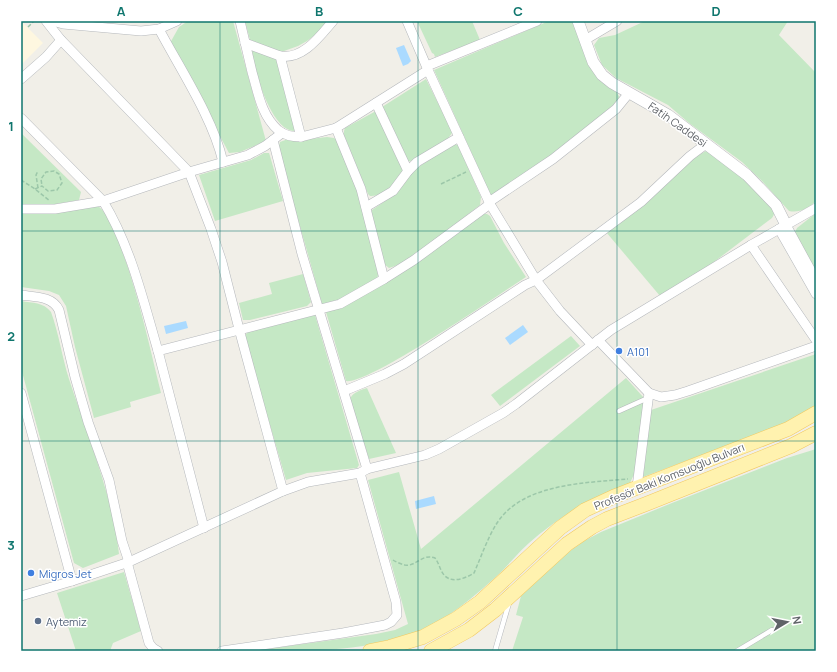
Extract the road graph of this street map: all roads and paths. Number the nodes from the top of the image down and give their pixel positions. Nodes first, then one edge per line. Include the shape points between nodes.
1 (34, 21) edge
2 (46, 21) edge
3 (52, 21) edge
4 (177, 21) edge
5 (240, 21) edge
6 (333, 21) edge
7 (407, 21) edge
8 (537, 21) edge
9 (578, 21) edge
10 (617, 21) edge
11 (28, 27) dead end
12 (159, 29) junction
13 (61, 40) junction
14 (585, 40) junction
15 (245, 43) junction
16 (280, 56) junction
17 (428, 68) junction
18 (21, 79) edge
19 (629, 93) junction
20 (376, 103) junction
21 (21, 118) edge
22 (336, 128) junction
23 (282, 133) junction
24 (301, 137) junction
25 (459, 137) junction
26 (273, 140) junction
27 (706, 144) junction
28 (223, 162) junction
29 (474, 169) junction
30 (38, 171) dead end
31 (408, 171) junction
32 (189, 172) junction
33 (21, 180) edge
34 (441, 184) dead end
35 (42, 186) junction
36 (37, 188) junction
37 (103, 201) junction
38 (489, 203) junction
39 (366, 207) junction
40 (59, 208) junction
41 (816, 208) edge
42 (21, 209) edge
43 (783, 227) junction
44 (751, 245) junction
45 (384, 279) junction
46 (536, 280) junction
47 (816, 280) edge
48 (816, 294) edge
49 (21, 295) edge
50 (318, 309) junction
51 (239, 329) junction
52 (816, 340) edge
53 (595, 343) junction
54 (816, 346) edge
55 (158, 351) junction
56 (344, 391) junction
57 (21, 396) edge
58 (649, 396) junction
59 (618, 411) dead end
60 (816, 413) edge
61 (816, 433) edge
62 (363, 471) junction
63 (638, 483) junction
64 (284, 491) junction
65 (204, 528) junction
66 (383, 556) junction
67 (128, 562) junction
68 (72, 581) junction
69 (21, 596) edge
70 (511, 596) junction
71 (772, 630) dead end
72 (158, 651) edge
73 (222, 651) edge
74 (370, 651) edge
75 (431, 651) edge
76 (495, 651) edge
77 (737, 651) edge

1 - 11 path
2 - 13 street
3 - 12 street via 132,30
4 - 12 street
5 - 15 street
6 - 16 street via 301,52
7 - 17 street
8 - 17 street
9 - 14 street, Fatih Caddesi
10 - 14 street
12 - 28 street via 216,137
13 - 18 street
13 - 32 street
14 - 19 street, Fatih Caddesi via 602,75
15 - 16 street
15 - 23 street via 264,112
16 - 24 street
17 - 20 street
17 - 25 street
19 - 27 street, Fatih Caddesi via 668,115
19 - 38 street via 616,109 553,159
20 - 22 street
20 - 31 street
21 - 37 street
22 - 24 street
22 - 39 street
23 - 24 street
23 - 26 street
25 - 29 street
25 - 31 street via 417,162
26 - 28 street via 255,152
26 - 50 street
27 - 43 street, Fatih Caddesi via 759,186 776,205
27 - 46 street via 641,202
28 - 32 street
29 - 34 path
29 - 38 street
30 - 36 path
31 - 39 street via 390,194
32 - 37 street
32 - 51 street via 216,242
33 - 36 path
35 - 35 path via 48,191 57,190 62,183 59,174 54,171 46,172 41,179
35 - 36 path
36 - 40 path
37 - 40 street
37 - 55 street via 120,232 133,267
38 - 45 street via 414,260
38 - 46 street
39 - 45 street
40 - 42 street
41 - 43 street
43 - 44 street
43 - 47 street
43 - 48 street
44 - 52 street
44 - 53 street via 626,321
45 - 50 street via 340,304
46 - 53 street via 560,311
46 - 56 street via 404,364
49 - 67 street via 48,299 60,310 75,377 109,480
50 - 51 street
50 - 56 street
51 - 55 street
51 - 64 street
53 - 58 street
53 - 62 street via 516,404 439,449 419,457
54 - 58 street via 675,395
55 - 65 street
56 - 62 street
57 - 68 street
58 - 59 lane
58 - 63 street
60 - 63 main road, Profesör Baki Komsuoğlu Bulvarı via 788,429
61 - 70 main road, Profesör Baki Komsuoğlu Bulvarı via 791,446 592,527 567,544
62 - 64 street via 308,482
62 - 66 street
63 - 66 path via 584,483 533,494 519,502 497,523 474,573 468,577 453,580 448,578 431,556 404,565
63 - 74 main road, Profesör Baki Komsuoğlu Bulvarı via 571,519 480,602 456,619 423,637
64 - 65 street
65 - 67 street
66 - 73 street via 397,608 397,615 391,622 343,633
67 - 68 street
67 - 72 street via 149,643
68 - 69 street
70 - 75 main road, Profesör Baki Komsuoğlu Bulvarı via 469,630
70 - 76 lane
71 - 77 lane

